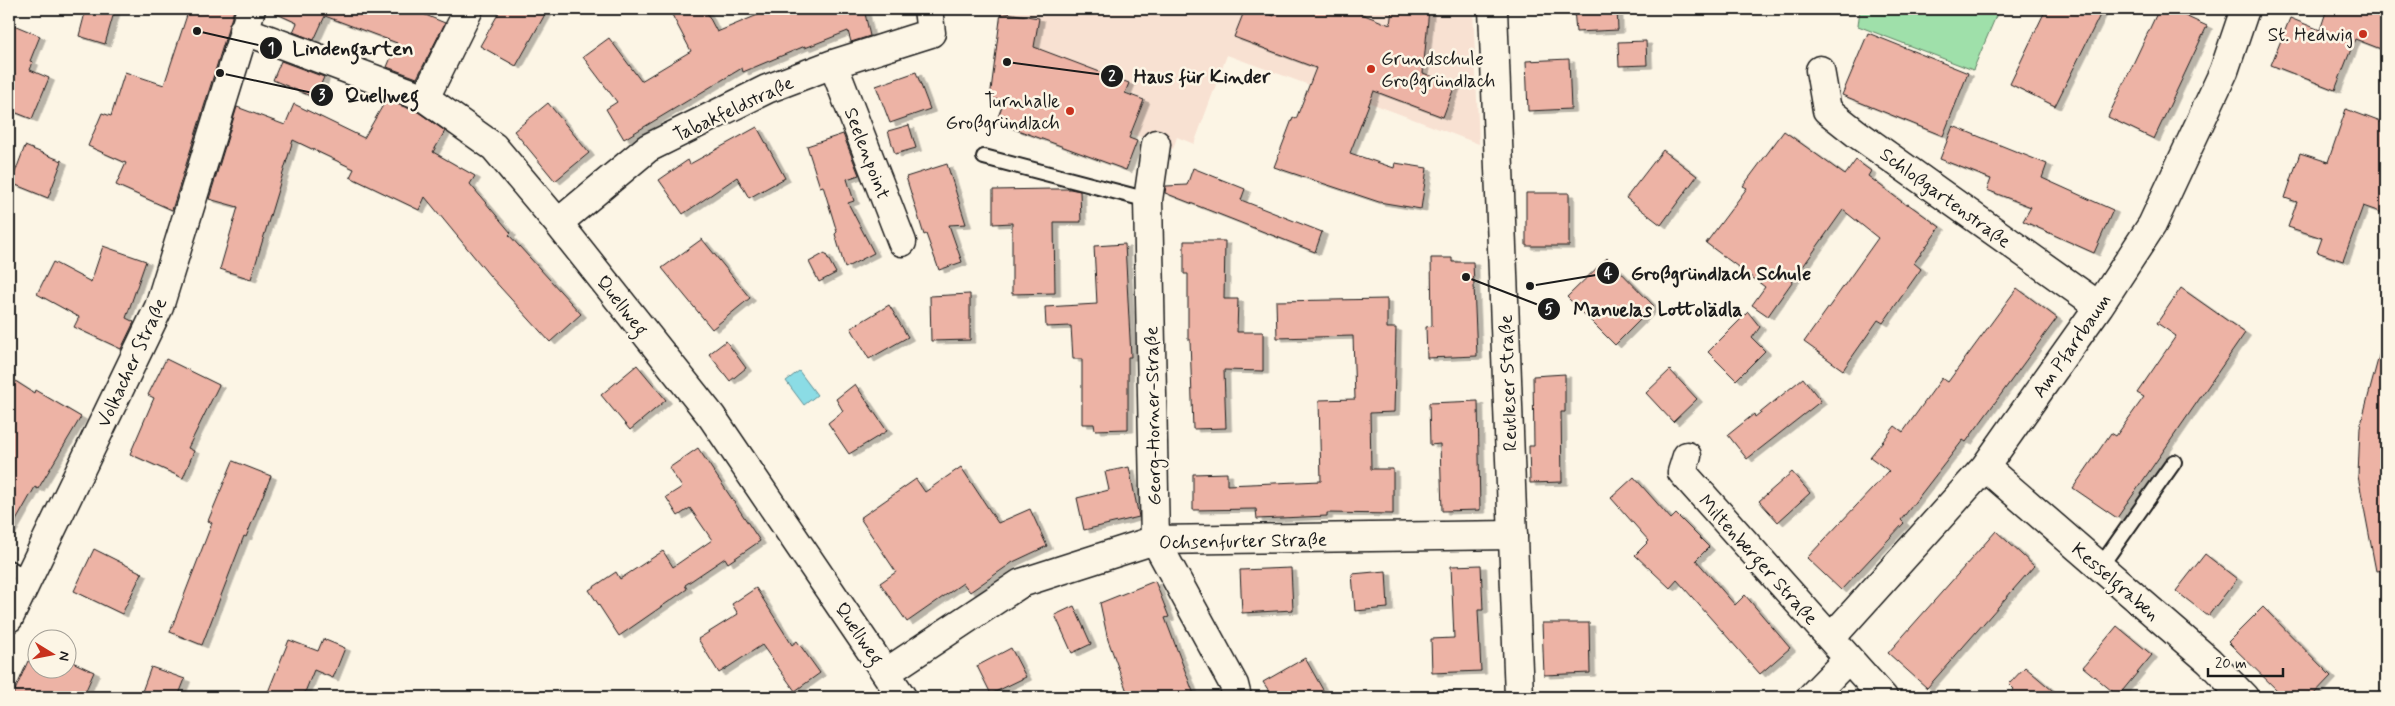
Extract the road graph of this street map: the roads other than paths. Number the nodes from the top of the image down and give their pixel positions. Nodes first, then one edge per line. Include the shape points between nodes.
1 (469, 9) edge
2 (1493, 9) edge
3 (2245, 9) edge
4 (247, 20) edge
5 (930, 21) edge
6 (833, 64) junction
7 (1820, 70) dead end
8 (425, 98) junction
9 (1156, 144) dead end
10 (984, 157) dead end
11 (1148, 200) junction
12 (558, 223) junction
13 (902, 242) dead end
14 (2099, 306) junction
15 (1687, 456) dead end
16 (2174, 462) dead end
17 (1985, 467) junction
18 (1512, 535) junction
19 (1155, 540) junction
20 (2100, 567) junction
21 (18, 573) edge
22 (9, 618) edge
23 (1830, 638) junction
24 (1848, 659) junction
25 (887, 672) junction
26 (902, 697) edge
27 (1237, 697) edge
28 (1519, 697) edge
29 (1811, 697) edge
30 (1883, 697) edge
31 (2244, 697) edge

1 - 8 street
2 - 18 street, Reutleser Straße
3 - 14 street, Am Pfarrbaum via 2224,71 2152,225
4 - 8 street, Quellweg
4 - 21 street, Volkacher Straße via 159,307
5 - 6 street, Tabakfeldstraße
6 - 12 street, Tabakfeldstraße via 767,89 648,148
6 - 13 street, Seelenpoint
7 - 14 street, Schloßgartenstraße via 1827,110
8 - 12 street, Quellweg via 494,146
9 - 11 street, Georg-Horner-Straße
10 - 11 lane
11 - 19 street, Georg-Horner-Straße
12 - 25 street, Quellweg via 712,417
14 - 17 street, Am Pfarrbaum
15 - 23 street, Miltenberger Straße via 1682,472
16 - 20 lane
17 - 20 street, Kesselgraben
17 - 23 street, Am Pfarrbaum
18 - 19 street, Ochsenfurter Straße
18 - 28 street, Reutleser Straße
19 - 25 street, Ochsenfurter Straße via 1021,582
19 - 27 street, Georg-Horner-Straße via 1234,685
20 - 31 street, Kesselgraben via 2209,661
21 - 22 street, Volkacher Straße
23 - 24 street, Miltenberger Straße
24 - 29 street
24 - 30 street, Miltenberger Straße
25 - 26 street, Quellweg

